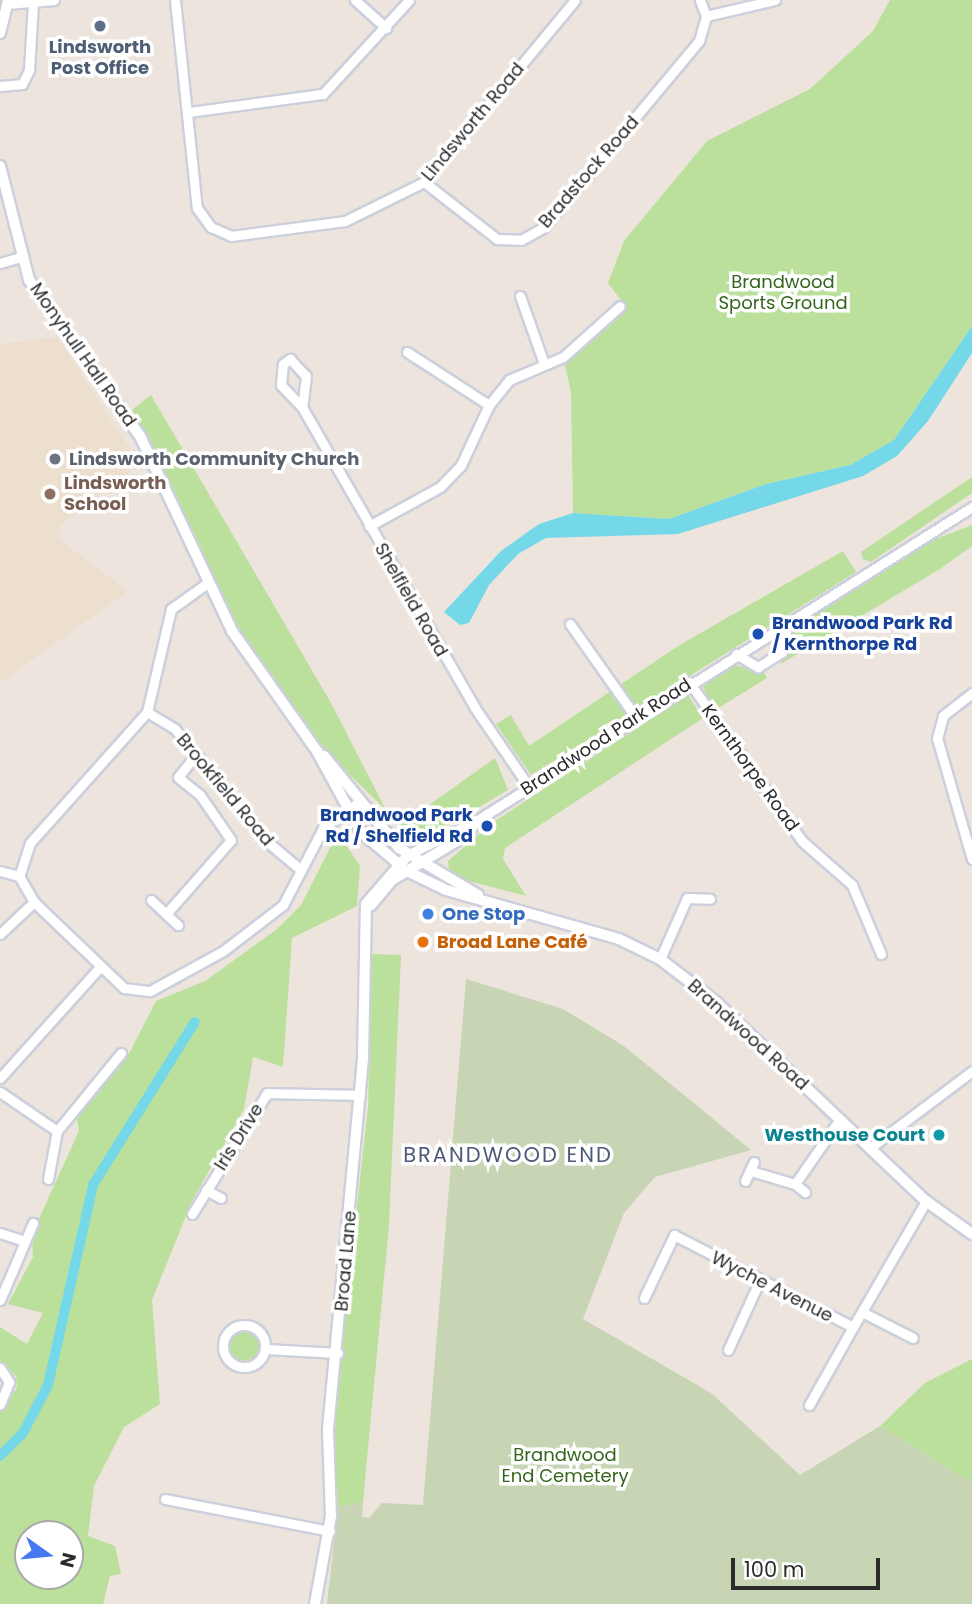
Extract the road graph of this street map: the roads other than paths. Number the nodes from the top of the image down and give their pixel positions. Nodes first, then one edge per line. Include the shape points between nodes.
1 (54, 0) edge
2 (175, 0) edge
3 (355, 0) edge
4 (409, 0) edge
5 (575, 0) edge
6 (700, 0) edge
7 (775, 0) edge
8 (8, 2) edge
9 (33, 3) junction
10 (706, 16) junction
11 (386, 27) junction
12 (0, 33) edge
13 (0, 86) edge
14 (189, 112) junction
15 (0, 166) edge
16 (424, 182) junction
17 (21, 257) junction
18 (0, 262) edge
19 (520, 296) dead end
20 (620, 306) dead end
21 (407, 352) dead end
22 (543, 361) junction
23 (489, 405) junction
24 (302, 407) junction
25 (972, 507) edge
26 (369, 526) junction
27 (206, 584) junction
28 (570, 624) dead end
29 (787, 624) junction
30 (736, 654) junction
31 (689, 682) junction
32 (972, 693) edge
33 (148, 712) junction
34 (637, 719) junction
35 (317, 751) junction
36 (196, 754) junction
37 (529, 787) junction
38 (360, 801) junction
39 (344, 808) junction
40 (476, 821) junction
41 (381, 852) junction
42 (409, 854) junction
43 (972, 859) edge
44 (410, 866) junction
45 (301, 870) junction
46 (0, 871) edge
47 (19, 876) junction
48 (369, 896) junction
49 (710, 899) dead end
50 (151, 900) dead end
51 (486, 900) junction
52 (34, 902) junction
53 (166, 914) junction
54 (365, 916) junction
55 (178, 925) dead end
56 (0, 934) edge
57 (881, 954) dead end
58 (660, 959) junction
59 (100, 967) junction
60 (121, 1053) dead end
61 (972, 1072) edge
62 (0, 1078) edge
63 (0, 1092) edge
64 (360, 1096) junction
65 (840, 1119) junction
66 (57, 1131) junction
67 (870, 1148) junction
68 (48, 1180) dead end
69 (746, 1181) dead end
70 (795, 1184) junction
71 (206, 1190) junction
72 (805, 1192) dead end
73 (221, 1198) dead end
74 (926, 1201) junction
75 (192, 1214) dead end
76 (33, 1223) dead end
77 (0, 1233) edge
78 (972, 1234) edge
79 (22, 1240) junction
80 (759, 1282) junction
81 (644, 1298) dead end
82 (0, 1300) edge
83 (862, 1311) junction
84 (853, 1327) junction
85 (913, 1338) dead end
86 (266, 1349) junction
87 (728, 1350) dead end
88 (338, 1353) junction
89 (0, 1368) edge
90 (0, 1405) edge
91 (809, 1405) dead end
92 (165, 1499) dead end
93 (330, 1531) junction
94 (315, 1604) edge

1 - 9 street
2 - 14 street, Lindsworth Road
3 - 11 street
4 - 11 street
5 - 16 street, Lindsworth Road
6 - 10 street
7 - 10 street
8 - 9 street
8 - 12 street
9 - 13 street via 29,70 22,84
10 - 16 street, Bradstock Road via 699,41 532,235 498,239
11 - 14 street via 323,94
14 - 16 street, Lindsworth Road via 197,208 223,234 345,221
15 - 17 street, Monyhull Hall Road
17 - 18 street
17 - 27 street, Monyhull Hall Road via 37,295 152,458
19 - 22 street
20 - 22 street via 563,357
21 - 23 street
22 - 23 street via 509,380
23 - 26 street via 476,440 440,487
24 - 24 street, Shelfield Road via 306,376 290,359 283,364 281,385
24 - 26 street, Shelfield Road
25 - 29 street, Brandwood Park Road
26 - 37 street, Shelfield Road
27 - 33 street via 170,609
27 - 35 street, Monyhull Hall Road via 232,631
28 - 34 street
29 - 30 street, Brandwood Park Road
29 - 30 street via 782,652 758,667
30 - 31 street, Brandwood Park Road
31 - 34 street, Brandwood Park Road
31 - 57 street, Kernthorpe Road via 802,841 852,885
32 - 43 street via 943,716 937,738
33 - 36 street, Brookfield Road via 174,729
33 - 47 street via 30,843
34 - 37 street, Brandwood Park Road
35 - 38 street, Monyhull Hall Road
35 - 39 street, Monyhull Hall Road
36 - 45 street, Brookfield Road via 270,844
36 - 53 street via 178,777 200,795 232,840
37 - 40 street, Brandwood Park Road
38 - 39 street
38 - 42 street, Monyhull Hall Road
39 - 41 street, Monyhull Hall Road
39 - 45 street via 323,828
40 - 42 street, Brandwood Park Road
40 - 44 street, Brandwood Park Road via 467,835
41 - 44 street, Monyhull Hall Road
41 - 48 street, Broad Lane via 382,869
42 - 44 street, Brandwood Road
44 - 48 street, Broad Lane
44 - 51 street, Brandwood Road
44 - 51 street, Brandwood Road
44 - 54 street via 392,880
45 - 59 street via 283,905 167,985 132,992
46 - 47 street
47 - 52 street
48 - 54 street, Broad Lane
49 - 58 street via 687,898
50 - 53 street
51 - 58 street, Brandwood Road via 619,939
52 - 56 street
52 - 59 street
53 - 55 street
54 - 64 street, Broad Lane
58 - 65 street, Brandwood Road via 716,1002
59 - 62 street
60 - 66 street
61 - 67 street
63 - 66 street
64 - 71 street, Iris Drive via 267,1093
64 - 88 street, Broad Lane
65 - 67 street, Brandwood Road
65 - 70 street
66 - 68 street
67 - 74 street, Brandwood Road
69 - 70 street via 752,1167
70 - 72 street
71 - 73 street, Iris Drive
71 - 75 street, Iris Drive
74 - 78 street, Brandwood Road
74 - 83 street, Wyche Avenue
76 - 79 street
77 - 79 street
79 - 82 street
80 - 81 street, Wyche Avenue via 674,1235
80 - 84 street, Wyche Avenue
80 - 87 street
83 - 84 street, Wyche Avenue
83 - 85 street
84 - 91 street
86 - 86 street via 244,1366 228,1360 222,1344 235,1326 250,1326
86 - 88 street
88 - 93 street, Broad Lane via 328,1429
89 - 90 street via 9,1382
92 - 93 street
93 - 94 street, Broad Lane

